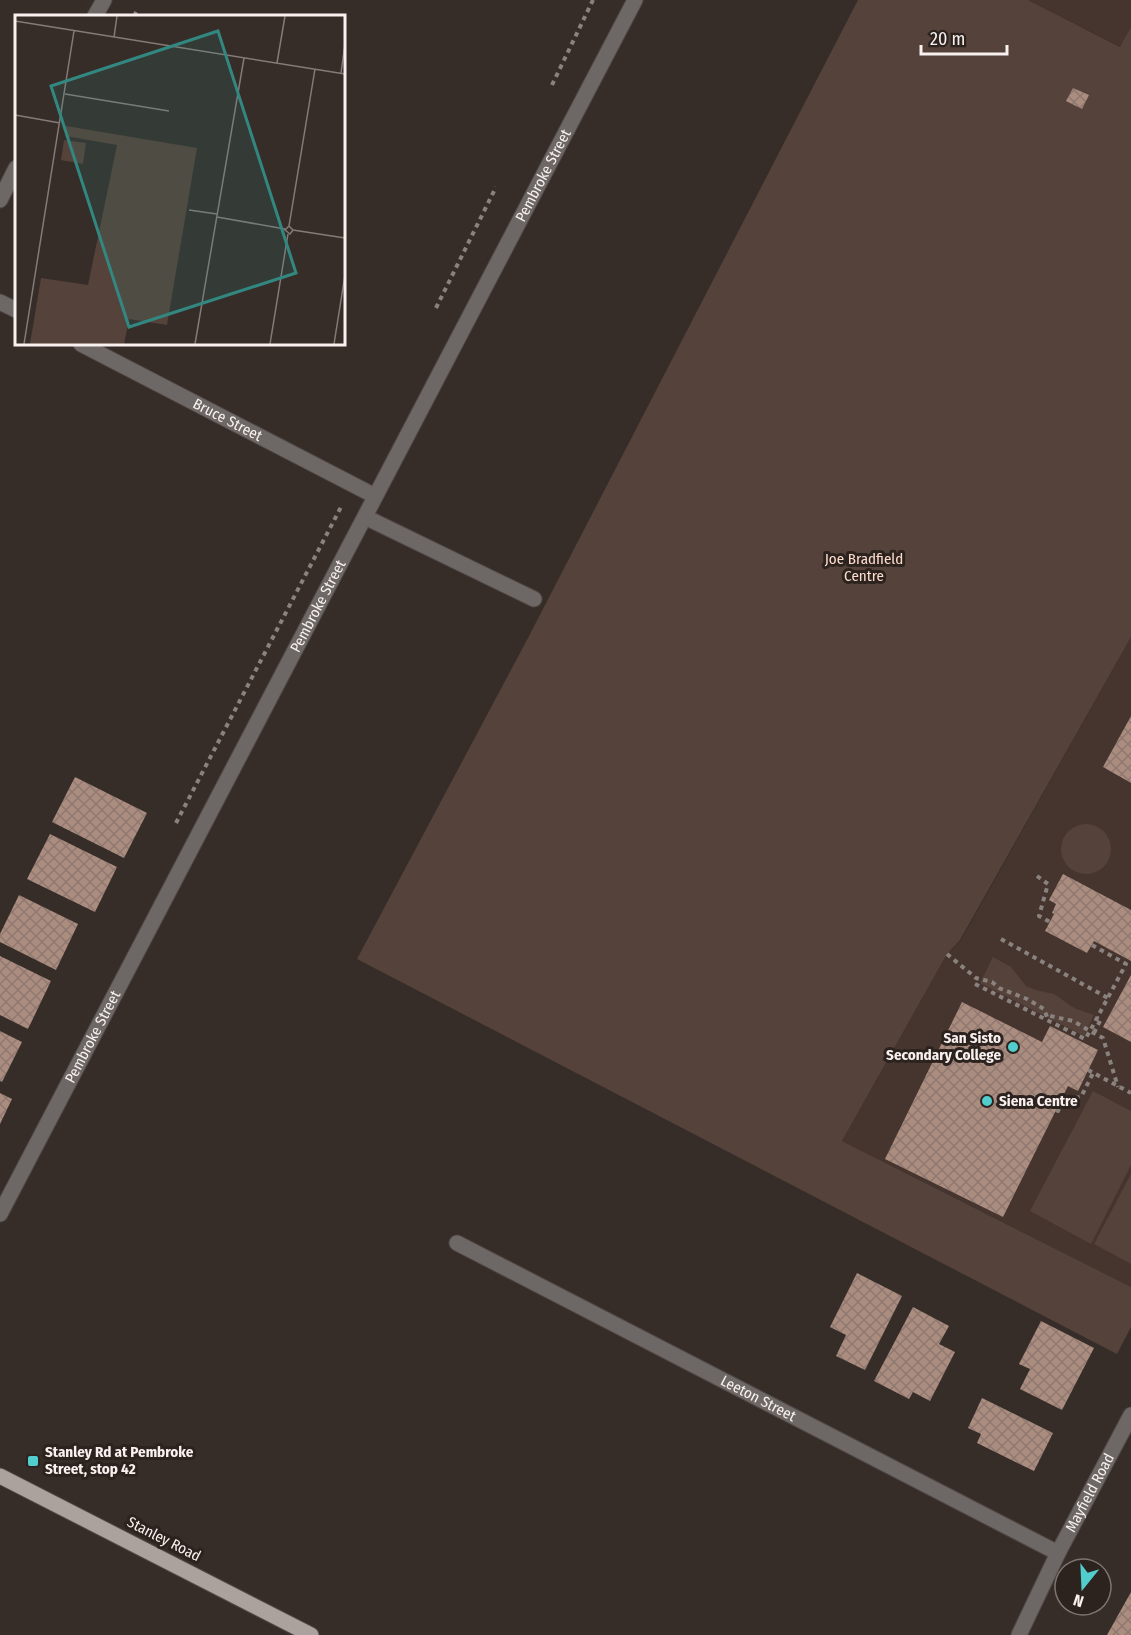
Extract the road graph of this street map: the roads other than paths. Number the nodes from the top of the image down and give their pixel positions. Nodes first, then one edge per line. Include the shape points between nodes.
1 (104, 0) edge
2 (635, 0) edge
3 (96, 15) edge
4 (15, 170) edge
5 (0, 200) edge
6 (0, 302) edge
7 (15, 310) edge
8 (83, 345) edge
9 (375, 496) junction
10 (364, 517) junction
11 (534, 599) dead end
12 (0, 1214) edge
13 (457, 1243) dead end
14 (1131, 1415) edge
15 (0, 1476) edge
16 (1058, 1553) junction
17 (311, 1635) edge
18 (1019, 1635) edge

1 - 3 street
2 - 9 street, Pembroke Street
4 - 5 street
6 - 7 street
8 - 9 street, Bruce Street
9 - 10 street, Pembroke Street
10 - 11 street
10 - 12 street, Pembroke Street
13 - 16 street, Leeton Street
14 - 16 street, Mayfield Road
15 - 17 main road, Stanley Road
16 - 18 street, Mayfield Road

